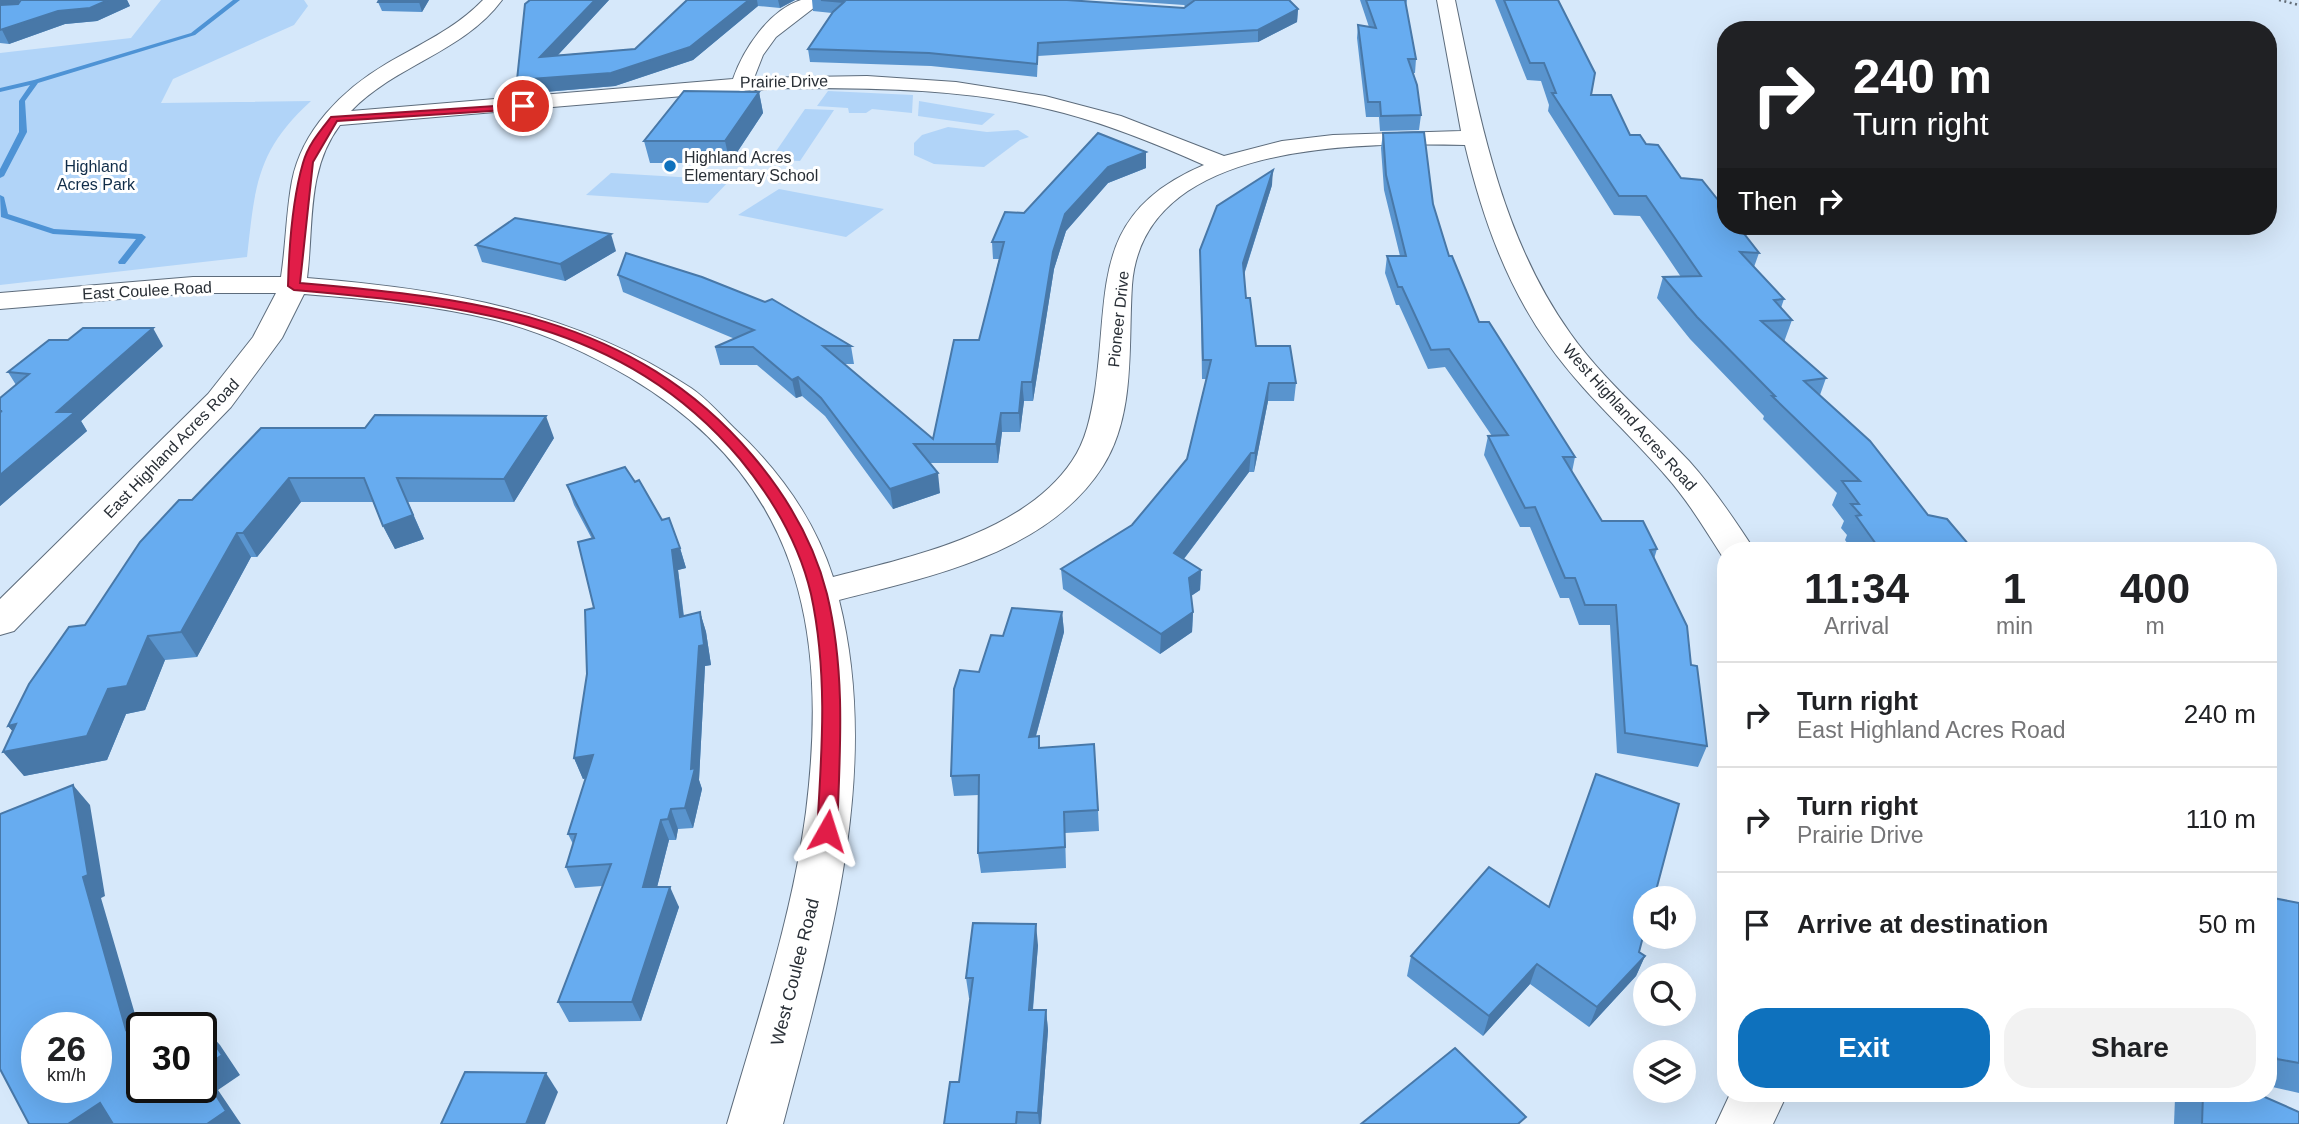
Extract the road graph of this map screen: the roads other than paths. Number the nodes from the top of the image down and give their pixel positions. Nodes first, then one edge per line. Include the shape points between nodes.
1 (493, 0) edge
2 (815, 0) edge
3 (1446, 0) edge
4 (742, 82) junction
5 (334, 119) junction
6 (1472, 138) junction
7 (1224, 164) junction
8 (294, 286) junction
9 (0, 302) edge
10 (1731, 542) edge
11 (819, 593) junction
12 (0, 622) edge
13 (1755, 1102) edge
14 (755, 1124) edge
15 (1744, 1124) edge

1 - 5 street, East Highland Acres Road via 472,20 364,89
2 - 4 street via 787,16 762,40
3 - 6 street, West Highland Acres Road
4 - 5 street, Prairie Drive via 474,111
4 - 7 street, Prairie Drive via 889,81 1020,97 1135,127
5 - 8 street, East Highland Acres Road via 308,162
6 - 7 street, Pioneer Drive via 1341,140 1279,149
6 - 10 street, West Highland Acres Road via 1505,244 1541,313 1591,378 1688,481
7 - 11 street, Pioneer Drive via 1158,204 1128,243 1119,286 1105,431 1077,479 1012,531 961,552
8 - 9 street, East Coulee Road via 122,290
8 - 11 street, West Coulee Road via 391,293 500,313 569,333 637,364 697,406 743,451 786,512 803,544
8 - 12 street, East Highland Acres Road via 234,386
11 - 14 street, West Coulee Road via 831,665 830,811 806,936
13 - 15 street

